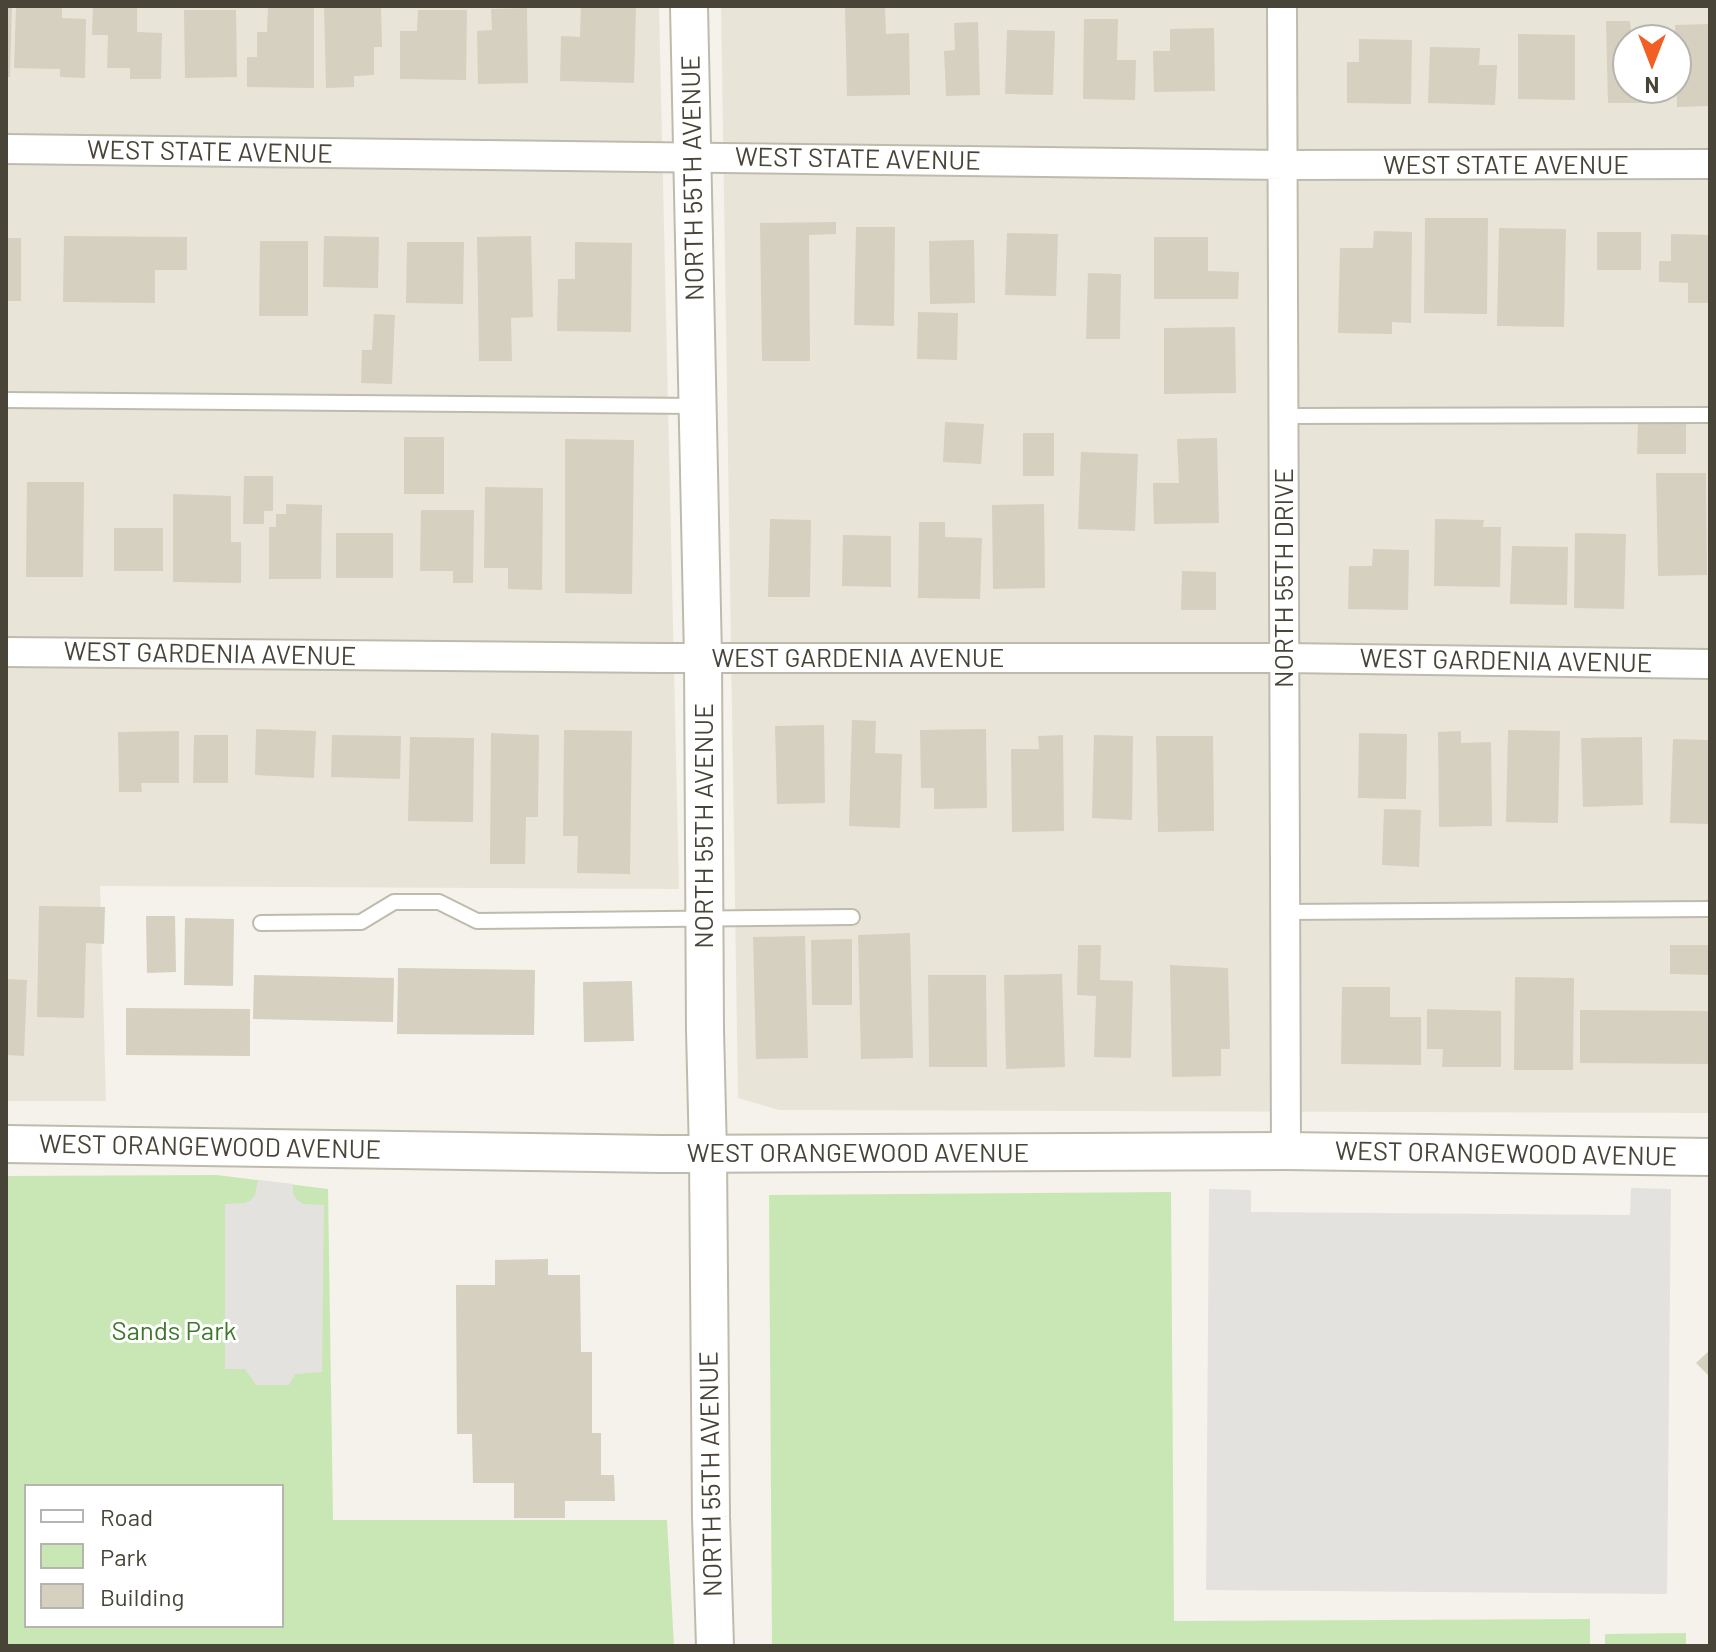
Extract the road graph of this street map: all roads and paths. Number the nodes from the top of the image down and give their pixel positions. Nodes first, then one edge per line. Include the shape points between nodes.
1 (689, 6) edge
2 (1282, 6) edge
3 (6, 149) edge
4 (693, 157) junction
5 (1710, 164) edge
6 (1283, 165) junction
7 (6, 400) edge
8 (697, 406) junction
9 (1710, 415) edge
10 (1284, 416) junction
11 (6, 652) edge
12 (703, 658) junction
13 (1285, 658) junction
14 (1710, 664) edge
15 (1710, 909) edge
16 (1286, 912) junction
17 (852, 917) dead end
18 (704, 918) junction
19 (261, 923) dead end
20 (6, 1144) edge
21 (1286, 1151) junction
22 (708, 1154) junction
23 (1710, 1157) edge
24 (715, 1646) edge

1 - 4 street, NORTH 55TH AVENUE
2 - 6 street, NORTH 55TH DRIVE
3 - 4 street, WEST STATE AVENUE
4 - 6 street, WEST STATE AVENUE
4 - 8 street, NORTH 55TH AVENUE
5 - 6 street, WEST STATE AVENUE
6 - 10 street, NORTH 55TH DRIVE
7 - 8 lane
8 - 12 street, NORTH 55TH AVENUE
9 - 10 lane
10 - 13 street, NORTH 55TH DRIVE
11 - 12 street, WEST GARDENIA AVENUE
12 - 13 street, WEST GARDENIA AVENUE
12 - 18 street, NORTH 55TH AVENUE
13 - 14 street, WEST GARDENIA AVENUE
13 - 16 street, NORTH 55TH DRIVE
15 - 16 lane
16 - 21 street, NORTH 55TH DRIVE
17 - 18 lane
18 - 19 lane via 477,921 439,902 394,902 361,922
18 - 22 street, NORTH 55TH AVENUE
20 - 22 street, WEST ORANGEWOOD AVENUE
21 - 22 street, WEST ORANGEWOOD AVENUE
21 - 23 street, WEST ORANGEWOOD AVENUE
22 - 24 street, NORTH 55TH AVENUE

